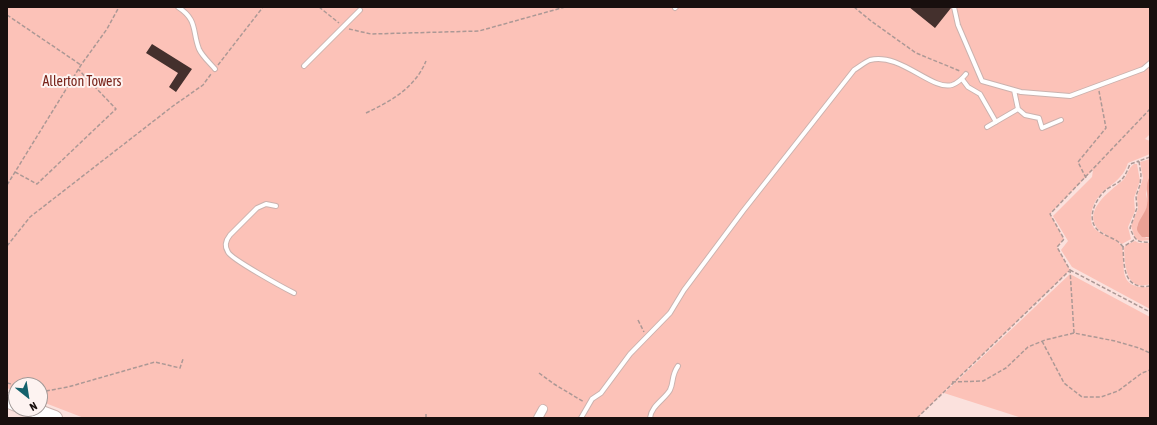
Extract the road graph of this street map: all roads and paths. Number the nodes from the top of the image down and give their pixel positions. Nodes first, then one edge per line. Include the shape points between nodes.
1 (119, 7) edge
2 (178, 7) edge
3 (263, 7) edge
4 (319, 7) edge
5 (854, 7) edge
6 (954, 7) edge
7 (564, 8) edge
8 (360, 10) dead end
9 (7, 15) edge
10 (343, 27) junction
11 (426, 61) dead end
12 (1150, 63) edge
13 (81, 65) junction
14 (304, 66) dead end
15 (78, 69) junction
16 (215, 69) junction
17 (966, 74) joint
18 (962, 79) junction
19 (1098, 86) junction
20 (1014, 90) junction
21 (1018, 109) junction
22 (1150, 109) edge
23 (366, 113) dead end
24 (1061, 120) dead end
25 (996, 122) junction
26 (987, 127) dead end
27 (1150, 157) edge
28 (1139, 161) junction
29 (15, 172) junction
30 (1086, 178) junction
31 (7, 185) edge
32 (276, 206) dead end
33 (1134, 239) junction
34 (1150, 242) edge
35 (7, 246) edge
36 (1123, 247) junction
37 (1070, 270) junction
38 (1150, 286) edge
39 (294, 292) dead end
40 (1150, 312) edge
41 (638, 320) dead end
42 (1074, 333) junction
43 (647, 336) junction
44 (1042, 341) junction
45 (1150, 353) edge
46 (183, 359) dead end
47 (678, 366) dead end
48 (1150, 370) edge
49 (539, 372) dead end
50 (952, 382) junction
51 (48, 391) edge
52 (588, 406) junction
53 (543, 409) dead end
54 (426, 412) dead end
55 (426, 418) edge
56 (538, 418) edge
57 (581, 418) edge
58 (650, 418) edge
59 (916, 418) edge

1 - 13 path via 107,29
2 - 16 lane via 185,11 195,26 199,49
3 - 16 path
4 - 10 path
5 - 17 path via 916,53
6 - 20 lane via 958,25 982,81
7 - 10 path via 479,31 371,34
8 - 10 lane
9 - 13 path
10 - 14 lane
11 - 23 path via 419,76 410,85 387,103
12 - 19 lane via 1143,69
13 - 15 path
15 - 29 path
15 - 29 path via 116,109 37,184
16 - 35 path via 203,85 30,217
17 - 18 lane
18 - 25 lane via 968,87 980,94
18 - 43 lane via 950,86 937,83 897,62 888,60 870,60 854,70 743,211 684,290 670,313
19 - 20 lane via 1070,96
19 - 30 path via 1106,128 1078,162
20 - 21 lane
21 - 24 lane via 1025,115 1039,118 1042,128
21 - 25 lane
22 - 30 path
25 - 26 lane
27 - 28 path
28 - 33 path via 1141,175 1136,196 1137,208 1130,228
28 - 36 path via 1130,164 1122,179 1106,190 1093,211 1094,225
29 - 31 path
30 - 37 path via 1050,214 1064,239 1057,247
32 - 39 lane via 266,204 257,208 230,235 226,247 231,256
33 - 34 path via 1142,243
33 - 36 path
36 - 38 path via 1124,271 1130,281
37 - 40 path
37 - 42 path
37 - 50 path
41 - 43 path
42 - 44 path
42 - 45 path via 1115,341
43 - 52 lane
44 - 48 path via 1064,383 1082,397 1101,397 1118,391
44 - 50 path via 1028,347 1006,368 983,381
46 - 51 path via 180,368 155,362
47 - 58 lane via 670,390 661,398
49 - 52 path
50 - 59 path
52 - 57 lane
53 - 56 street
54 - 55 path

